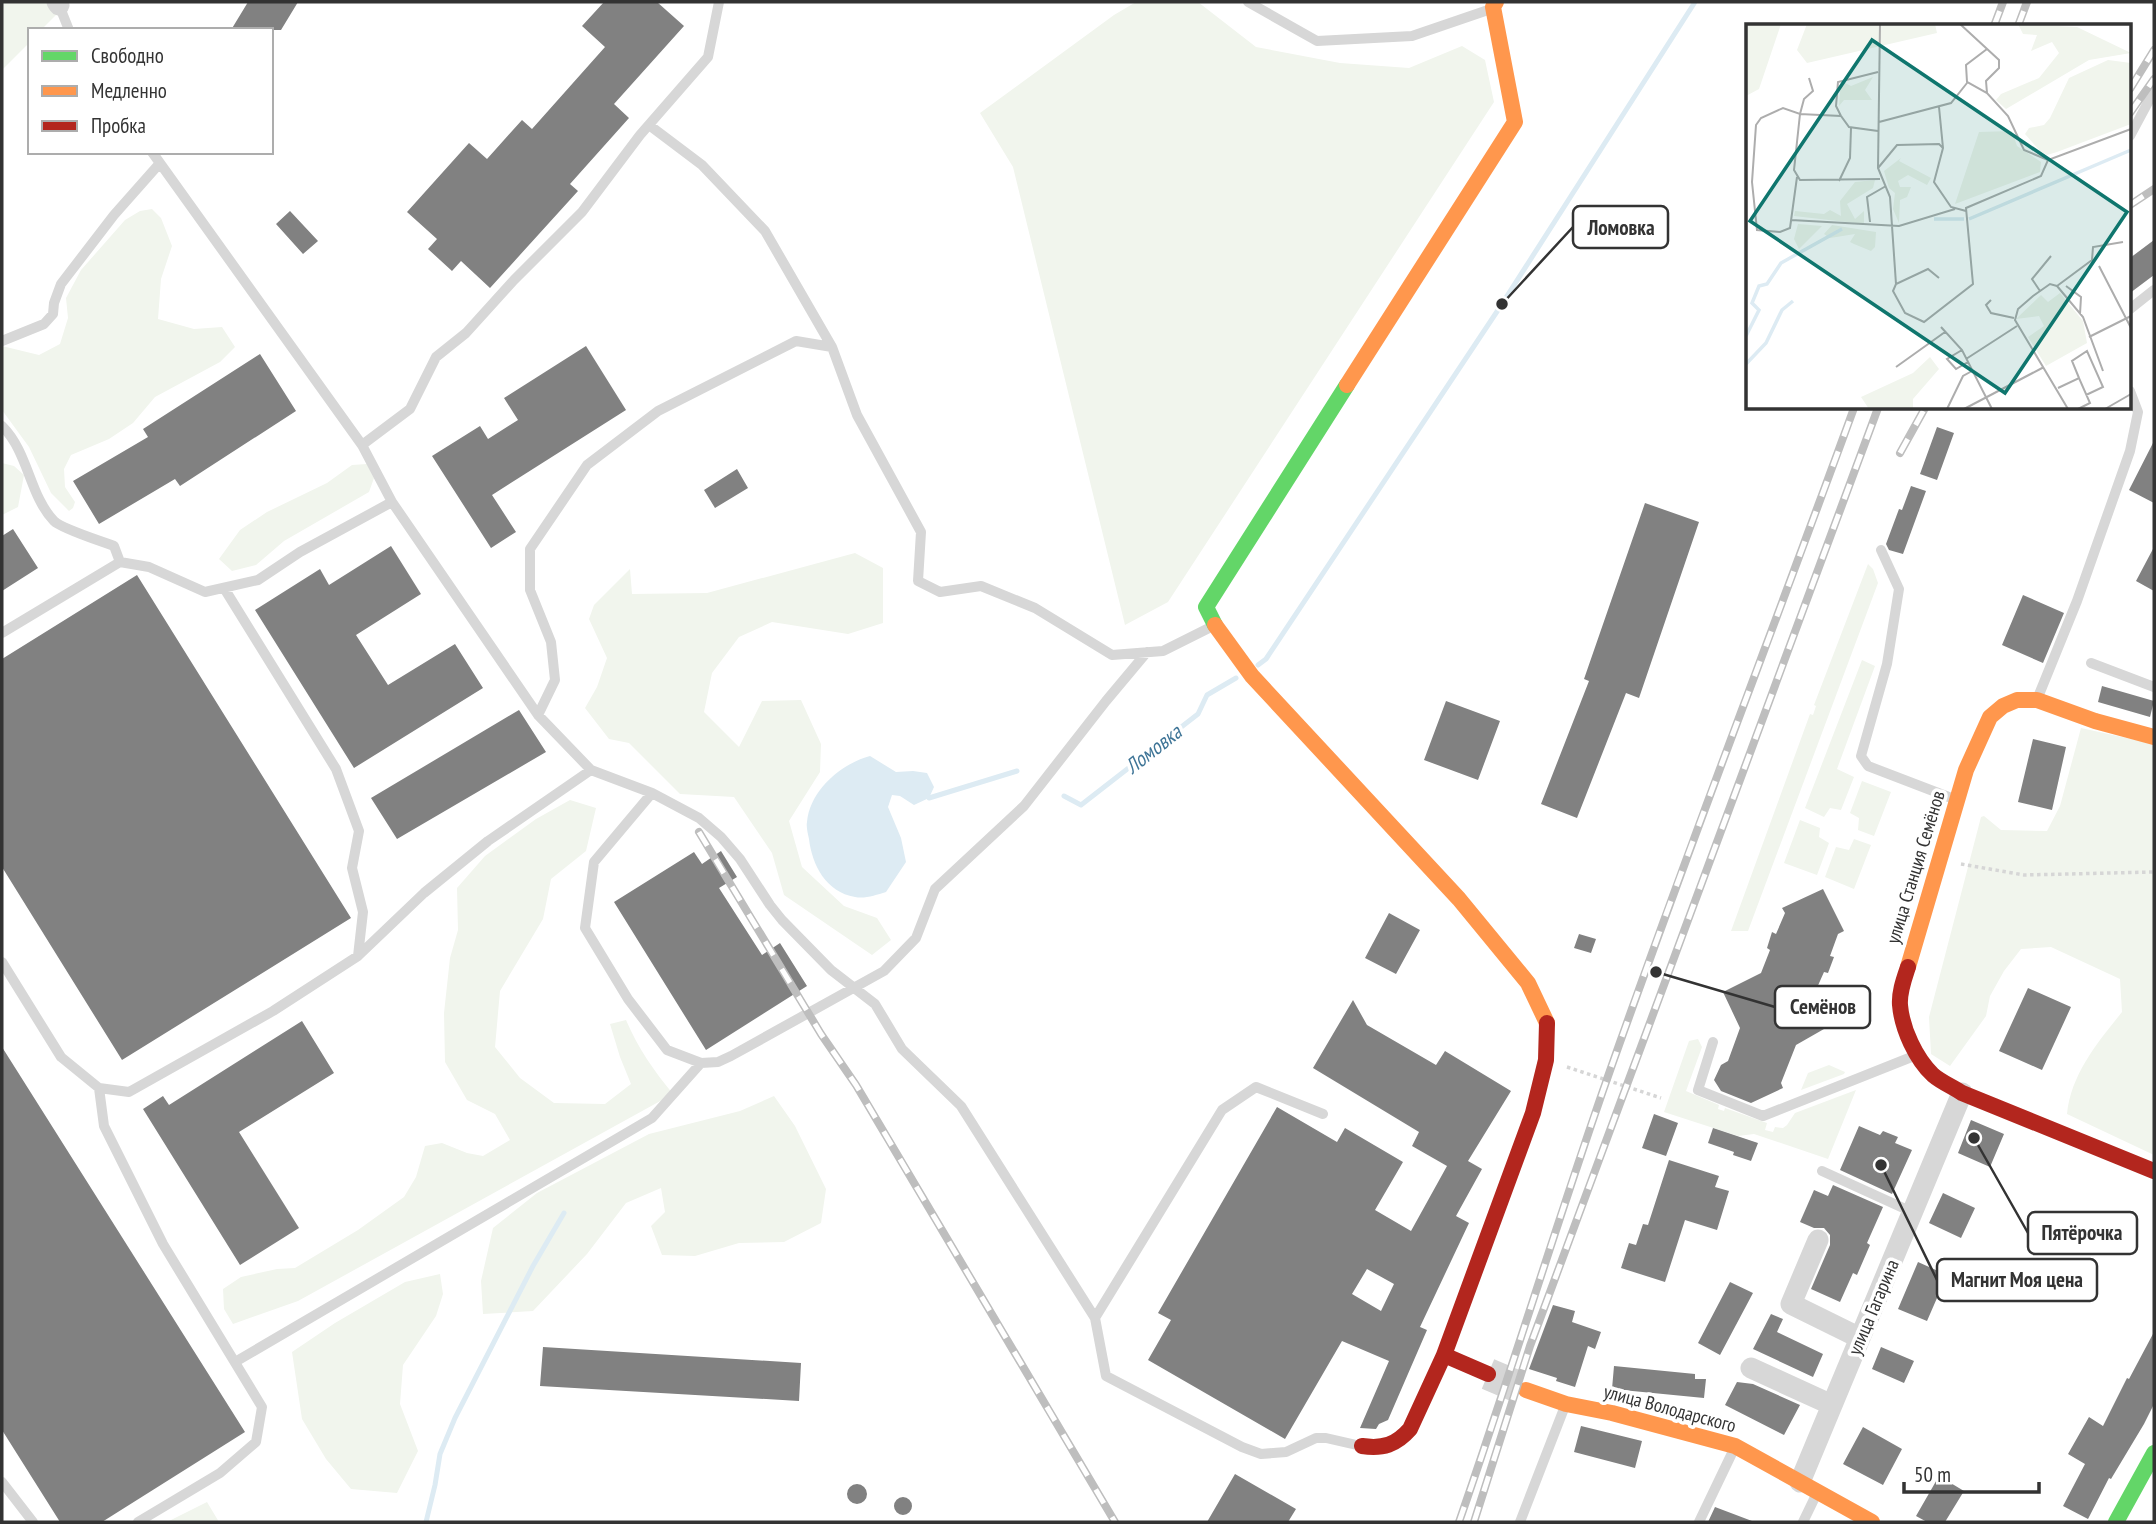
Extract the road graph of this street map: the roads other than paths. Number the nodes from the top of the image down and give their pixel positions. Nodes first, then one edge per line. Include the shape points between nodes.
1 (719, 2) edge
2 (1248, 2) edge
3 (58, 3) edge
4 (1495, 5) edge
5 (68, 28) edge
6 (2154, 91) edge
7 (649, 125) junction
8 (2132, 132) edge
9 (153, 154) edge
10 (160, 163) junction
11 (2154, 290) edge
12 (2132, 307) edge
13 (2, 341) edge
14 (832, 347) junction
15 (2132, 396) edge
16 (2, 426) edge
17 (362, 445) junction
18 (392, 502) junction
19 (1881, 550) dead end
20 (120, 562) junction
21 (224, 588) junction
22 (1214, 625) junction
23 (2, 633) edge
24 (1147, 652) junction
25 (2091, 663) dead end
26 (2154, 687) edge
27 (2036, 700) junction
28 (538, 715) junction
29 (2154, 737) edge
30 (591, 770) junction
31 (652, 793) junction
32 (1956, 800) junction
33 (358, 956) junction
34 (2, 962) edge
35 (853, 989) junction
36 (1713, 1042) dead end
37 (1917, 1055) junction
38 (701, 1063) junction
39 (99, 1088) junction
40 (1962, 1093) junction
41 (1323, 1114) dead end
42 (1822, 1171) dead end
43 (2154, 1171) edge
44 (1912, 1212) junction
45 (1818, 1240) dead end
46 (1095, 1318) junction
47 (1860, 1338) junction
48 (1444, 1355) junction
49 (235, 1363) junction
50 (1751, 1368) dead end
51 (1488, 1374) tunnel mouth
52 (1526, 1390) tunnel mouth
53 (1566, 1404) junction
54 (1832, 1405) junction
55 (1362, 1446) joint
56 (1735, 1447) junction
57 (2154, 1453) edge
58 (2, 1482) edge
59 (1809, 1487) junction
60 (33, 1522) edge
61 (138, 1522) edge
62 (1520, 1522) edge
63 (1699, 1522) edge
64 (1803, 1522) edge
65 (1871, 1522) edge
66 (2116, 1522) edge

1 - 7 lane via 708,57
2 - 4 lane via 1317,41 1412,36
3 - 5 lane
4 - 22 street via 1516,122 1206,607
6 - 8 lane
7 - 14 lane via 702,164 765,231
7 - 17 lane via 582,212 466,333 436,357 410,409
9 - 10 lane
10 - 13 lane via 61,284 53,314 44,324
10 - 17 lane
11 - 12 lane
14 - 24 lane via 857,415 921,533 918,581 940,592 981,586 1035,608 1112,655
14 - 28 lane via 796,341 658,411 587,465 530,549 530,590 551,642 555,680
15 - 27 lane via 2138,412 2130,451
16 - 20 lane via 13,437 37,494 55,522 114,547
17 - 18 lane
18 - 21 lane via 258,580
18 - 28 lane
19 - 32 lane via 1899,589 1887,664 1862,758 1868,766
20 - 21 lane via 149,568 205,592
20 - 23 lane
21 - 33 lane via 336,769 359,831 352,868 363,912
22 - 24 lane via 1163,651
22 - 48 street via 1252,676 1459,899 1528,983 1547,1020 1546,1060 1533,1113
24 - 35 lane via 1024,806 935,889 916,938 884,971
25 - 26 lane
27 - 29 street
27 - 32 street, улица Станция Семёнов via 2010,703 1990,717
28 - 30 lane
30 - 31 lane
30 - 33 lane via 488,841
31 - 35 lane via 699,818 721,837 782,920
31 - 38 lane via 594,862 585,928 628,999 667,1050
32 - 37 street, улица Станция Семёнов via 1901,989 1903,1021
33 - 39 lane via 273,1011 129,1092
34 - 39 lane via 61,1057
35 - 38 lane via 731,1056
35 - 46 lane via 876,1004 902,1049 961,1106
36 - 37 lane via 1698,1090 1763,1116
37 - 40 street, улица Станция Семёнов via 1934,1076
38 - 49 lane via 652,1118
39 - 49 lane via 104,1126 163,1244
40 - 43 street
40 - 44 street, улица Гагарина
41 - 46 lane via 1256,1087 1222,1110
42 - 44 lane
44 - 47 street, улица Гагарина
45 - 47 street via 1791,1304
46 - 55 lane via 1106,1376 1242,1447 1261,1454 1286,1452 1316,1438
47 - 54 street, улица Гагарина
48 - 51 street
48 - 55 street via 1405,1436 1380,1449
49 - 61 lane via 262,1407 256,1442 220,1473
50 - 54 street
52 - 53 street, улица Володарского
53 - 56 street, улица Володарского
53 - 62 lane
54 - 59 street, улица Гагарина
56 - 59 street, улица Володарского
56 - 63 lane
57 - 66 street
58 - 60 lane
59 - 64 lane
59 - 65 street, улица Володарского

